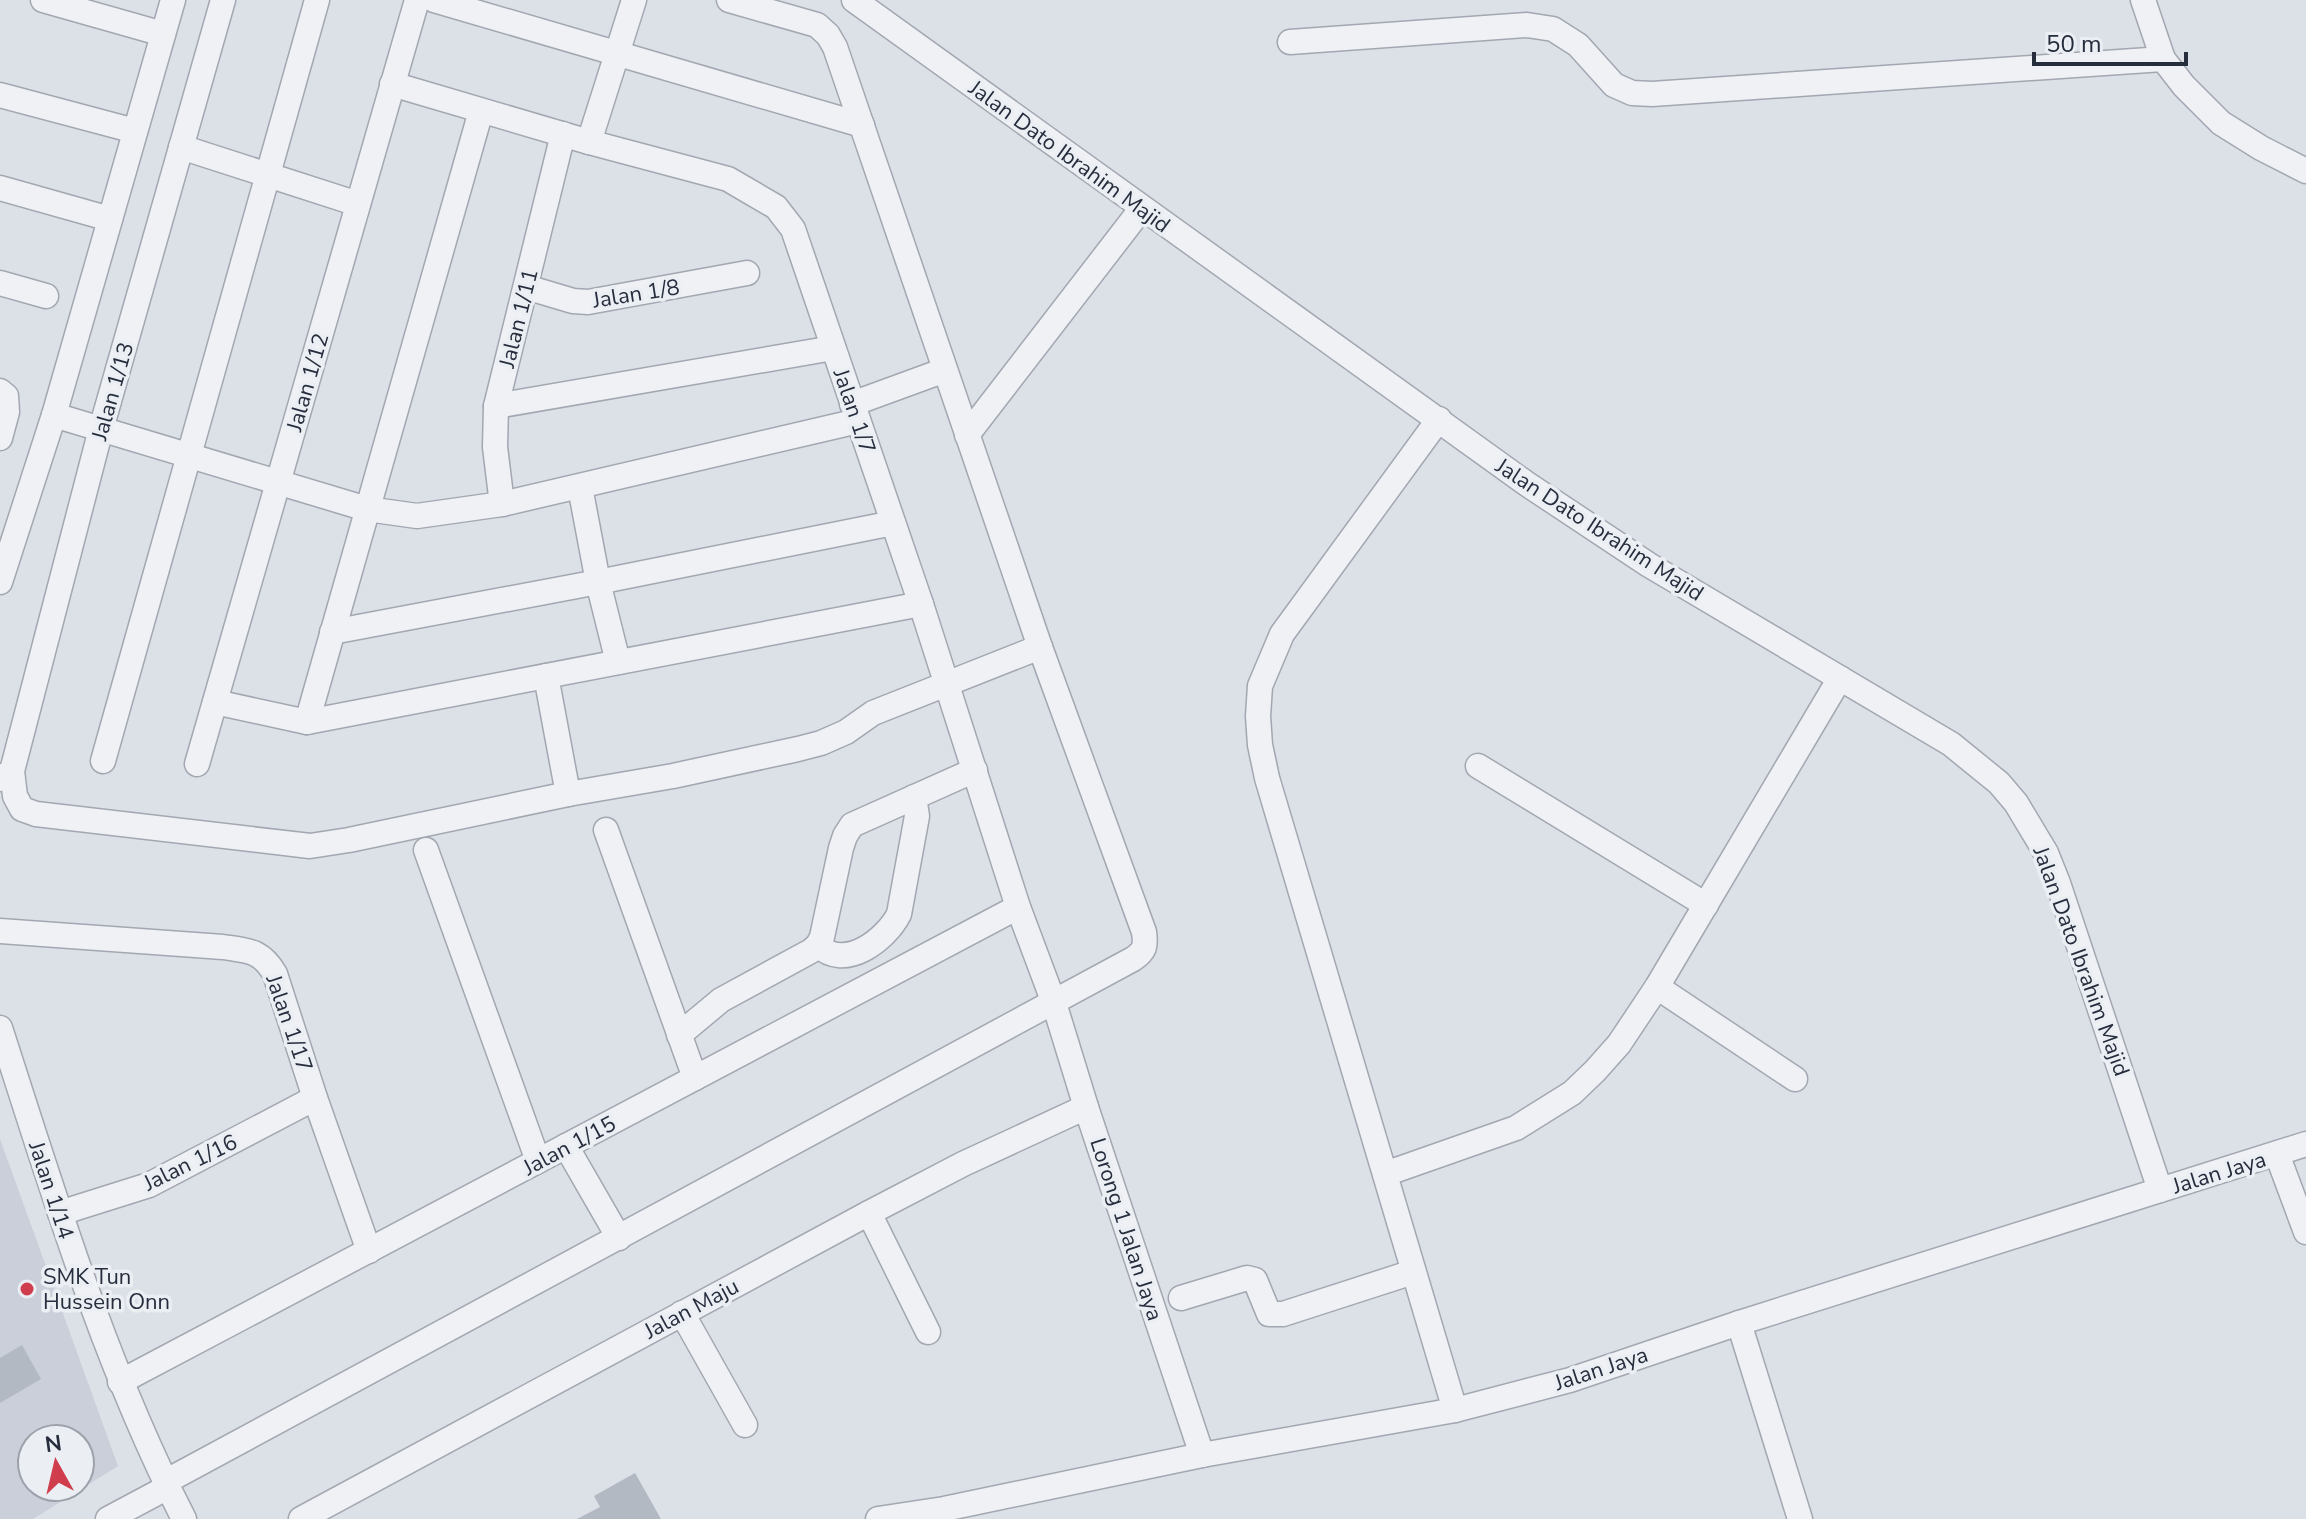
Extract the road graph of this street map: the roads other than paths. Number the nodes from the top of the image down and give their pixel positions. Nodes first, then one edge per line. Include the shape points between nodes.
1 (43, 0) edge
2 (173, 0) edge
3 (223, 0) edge
4 (317, 0) edge
5 (417, 0) edge
6 (434, 0) edge
7 (634, 0) edge
8 (729, 0) edge
9 (854, 0) edge
10 (2143, 0) edge
11 (163, 34) junction
12 (1290, 42) dead end
13 (617, 54) junction
14 (2163, 59) junction
15 (392, 84) junction
16 (0, 95) edge
17 (481, 111) junction
18 (862, 125) junction
19 (135, 131) junction
20 (563, 134) junction
21 (589, 142) junction
22 (181, 147) junction
23 (2306, 171) edge
24 (268, 175) junction
25 (0, 188) edge
26 (358, 204) junction
27 (1142, 208) junction
28 (110, 219) junction
29 (747, 273) dead end
30 (0, 283) edge
31 (526, 287) junction
32 (46, 296) dead end
33 (833, 348) junction
34 (945, 370) junction
35 (0, 391) edge
36 (496, 406) junction
37 (855, 412) junction
38 (54, 415) junction
39 (1439, 419) junction
40 (101, 429) junction
41 (967, 435) junction
42 (0, 438) edge
43 (189, 456) junction
44 (278, 483) junction
45 (580, 487) junction
46 (502, 504) junction
47 (367, 509) junction
48 (893, 523) junction
49 (1, 576) edge
50 (598, 582) junction
51 (921, 604) junction
52 (332, 632) junction
53 (1040, 647) junction
54 (618, 662) junction
55 (546, 676) junction
56 (1840, 678) junction
57 (947, 684) junction
58 (215, 702) junction
59 (307, 722) junction
60 (10, 729) edge
61 (103, 761) dead end
62 (197, 764) dead end
63 (1478, 766) dead end
64 (975, 770) junction
65 (6, 775) edge
66 (568, 794) junction
67 (914, 797) junction
68 (606, 830) dead end
69 (426, 850) dead end
70 (1706, 905) junction
71 (1018, 907) junction
72 (0, 931) edge
73 (818, 945) junction
74 (1657, 987) junction
75 (1054, 1003) junction
76 (0, 1028) edge
77 (679, 1035) junction
78 (695, 1078) junction
79 (1795, 1079) dead end
80 (315, 1098) junction
81 (1086, 1107) junction
82 (2306, 1144) edge
83 (566, 1146) junction
84 (2277, 1154) junction
85 (538, 1161) junction
86 (1385, 1174) junction
87 (2160, 1190) junction
88 (60, 1213) junction
89 (869, 1213) junction
90 (2306, 1232) edge
91 (619, 1238) junction
92 (369, 1251) junction
93 (1413, 1272) junction
94 (1181, 1298) dead end
95 (682, 1313) junction
96 (1739, 1323) junction
97 (928, 1332) dead end
98 (120, 1382) junction
99 (1455, 1410) junction
100 (745, 1425) dead end
101 (1202, 1455) junction
102 (166, 1485) junction
103 (945, 1514) edge
104 (108, 1519) edge
105 (184, 1519) edge
106 (301, 1519) edge
107 (878, 1519) edge
108 (1800, 1519) edge

1 - 11 street
2 - 11 street
3 - 22 street, Jalan 1/13
4 - 24 street
5 - 15 street, Jalan 1/12
6 - 13 street
7 - 13 street
8 - 18 street via 817,25 828,35
9 - 27 street, Jalan Dato Ibrahim Majid
10 - 14 street
11 - 19 street
12 - 14 street via 1527,25 1553,29 1578,45 1614,85 1652,94
13 - 18 street
13 - 21 street
14 - 23 street via 2221,123
15 - 17 street, Jalan 1/7
15 - 26 street, Jalan 1/12
16 - 19 street
17 - 20 street, Jalan 1/7
17 - 47 street
18 - 34 street
19 - 28 street
20 - 21 street, Jalan 1/7
20 - 31 street, Jalan 1/11
21 - 33 street, Jalan 1/7 via 728,179 776,207 793,229
22 - 24 street
22 - 40 street, Jalan 1/13
24 - 26 street
24 - 43 street
25 - 28 street
26 - 44 street, Jalan 1/12
27 - 39 street, Jalan Dato Ibrahim Majid
27 - 41 street
28 - 38 street
29 - 31 street, Jalan 1/8 via 604,301 573,301
30 - 32 street
31 - 36 street, Jalan 1/11
33 - 36 street
33 - 37 street, Jalan 1/7
34 - 37 street
34 - 41 street
35 - 42 street via 6,396 7,412
36 - 46 street, Jalan 1/11
37 - 45 street
37 - 48 street, Jalan 1/7
38 - 40 street
38 - 49 street
39 - 56 street, Jalan Dato Ibrahim Majid via 1649,565
39 - 86 street via 1282,634 1260,686 1260,745 1267,778
40 - 43 street
40 - 60 street, Jalan 1/13
41 - 53 street
43 - 44 street
43 - 61 street
44 - 47 street
44 - 58 street, Jalan 1/12
45 - 46 street
45 - 50 street
46 - 47 street via 417,516
47 - 52 street
48 - 50 street
48 - 51 street, Jalan 1/7
50 - 52 street
50 - 54 street
51 - 54 street
51 - 57 street, Jalan 1/7
52 - 59 street
53 - 57 street
53 - 75 street via 1146,945 1143,953
54 - 55 street
55 - 59 street
55 - 66 street
56 - 70 street
56 - 87 street, Jalan Dato Ibrahim Majid via 1951,744 1999,783 2033,829 2058,883
57 - 64 street, Jalan 1/7
57 - 66 street via 873,713 821,743
58 - 59 street
58 - 62 street, Jalan 1/12
60 - 65 street, Jalan 1/13
63 - 70 street
64 - 67 street
64 - 71 street, Jalan 1/7
65 - 66 street via 22,809 36,814 310,846
67 - 73 street via 852,825
67 - 73 street via 917,816 893,925 857,953 831,954
68 - 77 street
69 - 85 street
70 - 74 street
71 - 75 street, Jalan 1/7
71 - 78 street, Jalan 1/15
72 - 80 street, Jalan 1/17 via 254,951 275,974
73 - 77 street via 721,1000
74 - 79 street
74 - 86 street via 1619,1044 1572,1093 1516,1128
75 - 81 street, Lorong 1 Jalan Jaya
75 - 91 street
76 - 88 street, Jalan 1/14
77 - 78 street
78 - 83 street, Jalan 1/15
80 - 88 street, Jalan 1/16 via 149,1185
80 - 92 street, Jalan 1/17
81 - 89 street, Jalan Maju
81 - 101 street, Lorong 1 Jalan Jaya
82 - 84 street, Jalan Jaya
83 - 85 street, Jalan 1/15
83 - 91 street
84 - 87 street, Jalan Jaya
84 - 90 street
85 - 92 street, Jalan 1/15
86 - 93 street
87 - 96 street, Jalan Jaya
88 - 98 street, Jalan 1/14
89 - 95 street, Jalan Maju
89 - 97 street
91 - 102 street
92 - 98 street, Jalan 1/15
93 - 94 street via 1283,1314 1269,1314 1255,1280 1247,1278
93 - 99 street
95 - 100 street
95 - 106 street, Jalan Maju
96 - 99 street, Jalan Jaya via 1570,1380
96 - 108 street
98 - 102 street, Jalan 1/14
99 - 101 street, Jalan Jaya
101 - 103 street, Jalan Jaya
102 - 104 street
102 - 105 street, Jalan 1/14
103 - 107 street, Jalan Jaya

